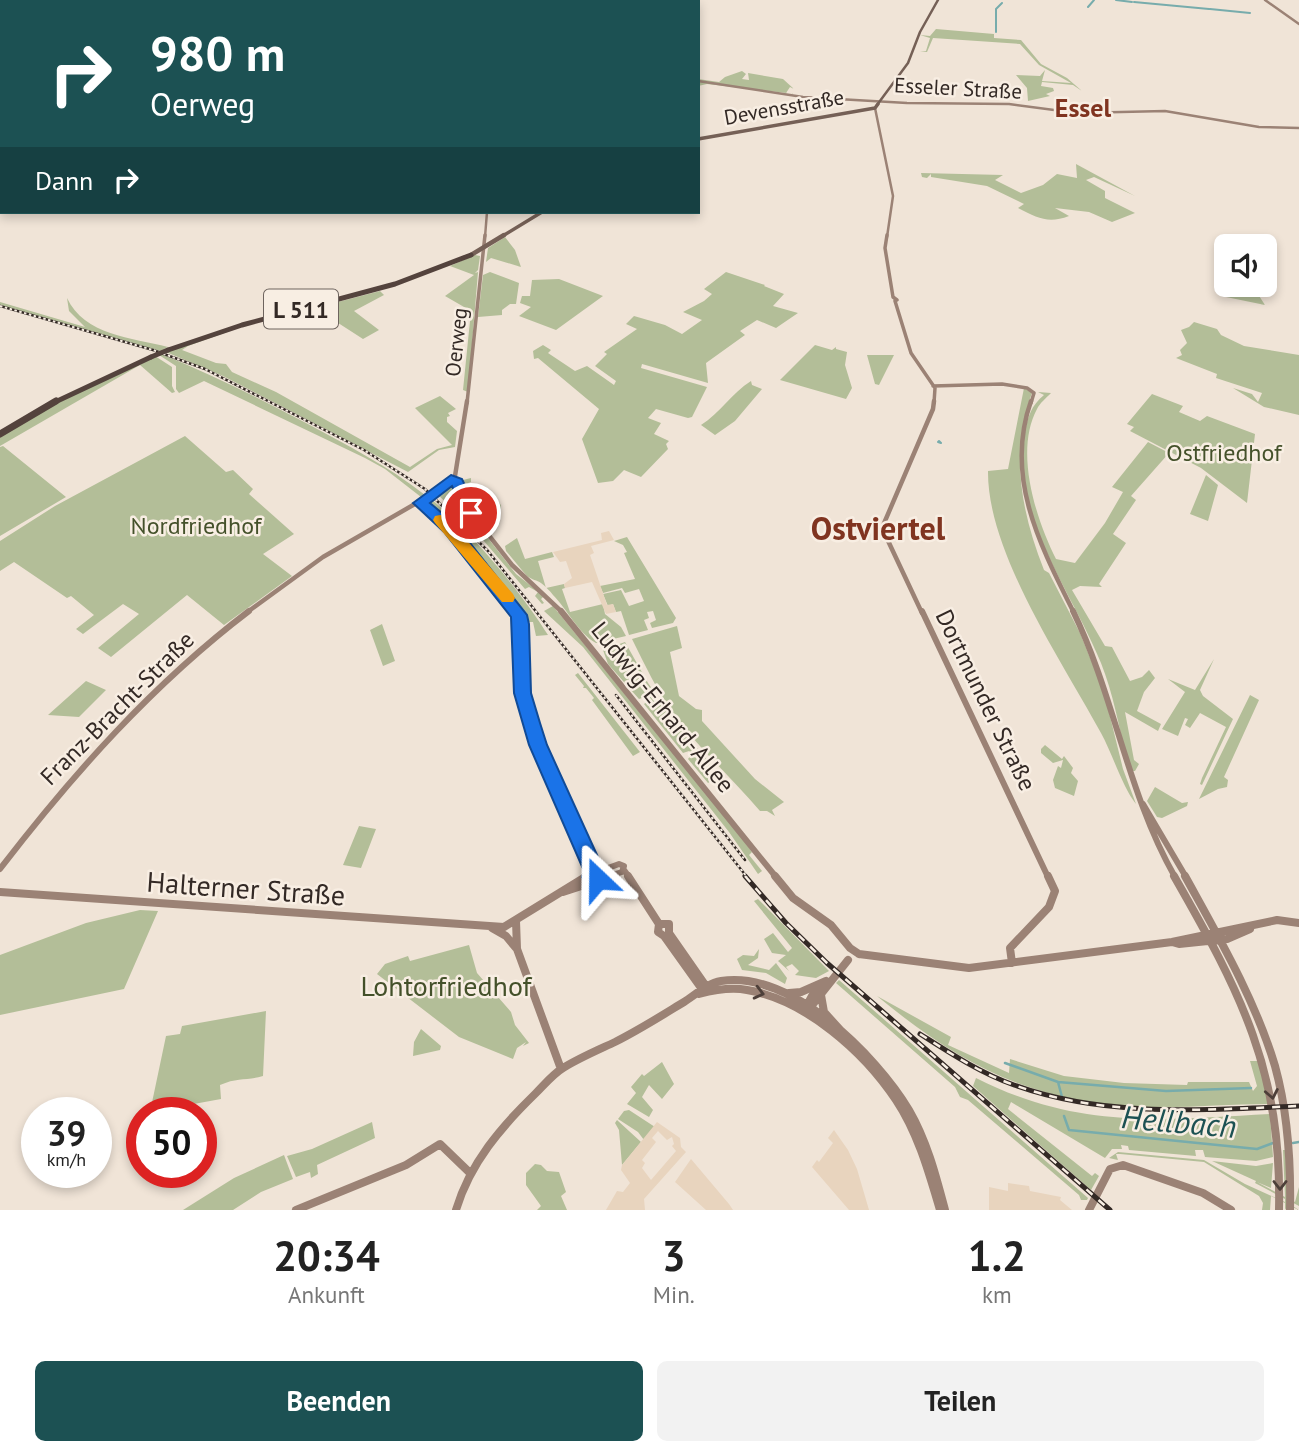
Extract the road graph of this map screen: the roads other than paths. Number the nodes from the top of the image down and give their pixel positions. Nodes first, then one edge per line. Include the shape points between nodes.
1 (938, 0) edge
2 (1265, 0) edge
3 (1299, 23) edge
4 (700, 81) edge
5 (879, 100) junction
6 (875, 108) junction
7 (1299, 128) edge
8 (700, 139) edge
9 (487, 214) edge
10 (539, 214) edge
11 (484, 240) junction
12 (497, 240) junction
13 (483, 248) junction
14 (471, 255) junction
15 (483, 256) junction
16 (933, 386) junction
17 (1034, 391) joint
18 (0, 434) edge
19 (454, 479) junction
20 (420, 503) junction
21 (0, 869) edge
22 (594, 875) junction
23 (0, 892) edge
24 (516, 921) junction
25 (1299, 923) edge
26 (489, 927) junction
27 (1214, 937) junction
28 (850, 948) junction
29 (517, 949) junction
30 (859, 954) junction
31 (848, 960) junction
32 (1012, 963) junction
33 (834, 976) junction
34 (704, 991) junction
35 (822, 992) junction
36 (786, 993) junction
37 (804, 1012) junction
38 (848, 1041) junction
39 (561, 1069) junction
40 (1278, 1136) joint
41 (1288, 1136) joint
42 (1279, 1150) joint
43 (1289, 1150) joint
44 (470, 1172) junction
45 (296, 1210) edge
46 (456, 1210) edge
47 (942, 1210) edge
48 (1089, 1210) edge
49 (1231, 1210) edge
50 (1279, 1210) edge
51 (1290, 1210) edge

1 - 5 main road via 908,63
2 - 3 main road
4 - 5 main road, Esseler Straße via 798,97
5 - 6 main road
5 - 7 main road, Esseler Straße via 1009,104 1077,113 1165,111 1258,127
6 - 8 main road, Devensstraße
6 - 16 main road via 892,187 893,211 885,248 894,299 911,353
9 - 11 main road, Oerweg
10 - 12 main road, L 511
11 - 12 main road
11 - 13 main road, Oerweg
12 - 13 main road, L 511
13 - 14 main road, L 511
13 - 15 main road, Oerweg
14 - 15 main road, L 511
14 - 18 highway, L 511, bridge via 395,284 242,325 151,356 71,393
15 - 19 main road, Oerweg via 470,386
16 - 17 main road via 1012,384
16 - 32 main road, Dortmunder Straße via 933,409 882,528 1055,891 1044,914 1010,948
17 - 27 main road via 1021,446 1021,479 1028,508 1040,544 1096,661 1151,832
19 - 20 main road, bridge
19 - 28 main road, Ludwig-Erhard-Allee via 466,506 512,565 553,601 793,898 828,922
20 - 21 main road, Franz-Bracht-Straße via 296,576 191,658 83,765
20 - 22 main road via 450,528 519,615 522,693 538,745
22 - 24 main road, Halterner Straße
22 - 34 main road, Halterner Straße via 621,871 659,924 658,932 667,935
23 - 26 main road, Halterner Straße
24 - 26 main road, Halterner Straße
24 - 29 main road
25 - 27 main road via 1276,920 1240,935
26 - 29 main road
27 - 32 main road
27 -> 40 main road via 1254,1029
27 - 41 main road via 1255,1010 1272,1055
28 - 30 main road, Ludwig-Erhard-Allee
28 - 31 main road
29 - 39 main road
30 - 31 main road via 856,962
30 - 32 main road via 959,968
31 - 33 main road
33 - 35 main road
33 - 36 main road via 801,992
33 - 37 main road via 812,996
34 - 36 main road via 716,982 747,979
34 -> 37 main road via 749,990
34 - 39 main road
35 - 37 main road
35 - 38 main road via 823,1010
36 - 37 main road
37 - 38 main road
37 - 47 main road via 868,1065 897,1101
38 - 47 main road via 889,1081 909,1111
39 - 44 main road via 506,1124
40 - 42 main road
41 - 43 main road
42 -> 50 main road
43 - 51 main road
44 - 45 main road via 440,1144 406,1165
44 - 46 main road
48 - 49 main road via 1110,1169 1123,1165 1203,1193

